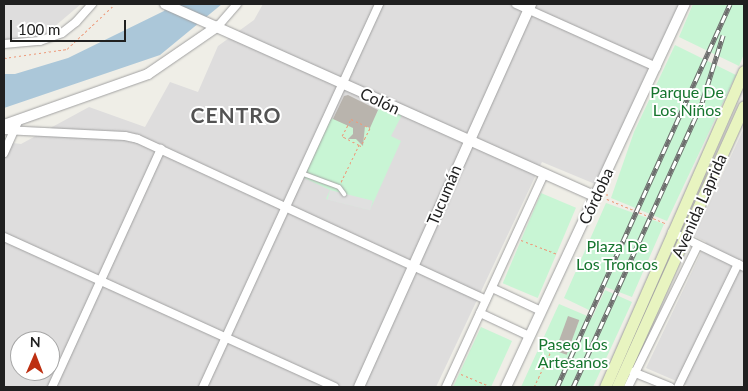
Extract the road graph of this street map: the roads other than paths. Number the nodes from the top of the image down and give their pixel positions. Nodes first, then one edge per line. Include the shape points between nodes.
1 (92, 4) edge
2 (165, 4) edge
3 (237, 4) edge
4 (379, 4) edge
5 (516, 4) edge
6 (685, 4) edge
7 (530, 6) edge
8 (213, 24) junction
9 (4, 44) edge
10 (656, 67) junction
11 (744, 71) edge
12 (342, 83) junction
13 (730, 103) junction
14 (744, 108) edge
15 (20, 119) junction
16 (4, 125) edge
17 (4, 130) edge
18 (14, 132) junction
19 (468, 141) junction
20 (161, 149) junction
21 (4, 153) edge
22 (301, 173) junction
23 (544, 174) junction
24 (344, 194) dead end
25 (596, 197) junction
26 (285, 209) junction
27 (668, 231) junction
28 (4, 237) edge
29 (684, 238) junction
30 (698, 245) junction
31 (741, 265) edge
32 (413, 268) junction
33 (101, 281) junction
34 (492, 288) junction
35 (486, 300) junction
36 (541, 311) junction
37 (480, 314) junction
38 (529, 336) junction
39 (225, 338) junction
40 (625, 369) junction
41 (52, 387) edge
42 (203, 387) edge
43 (335, 387) edge
44 (359, 387) edge
45 (446, 387) edge
46 (506, 387) edge
47 (605, 387) edge
48 (617, 387) edge
49 (628, 387) edge
50 (670, 387) edge
51 (678, 387) edge

1 - 9 street via 62,34 40,41
2 - 8 street, Colón
3 - 8 street
4 - 12 street
5 - 7 street
6 - 10 street, Córdoba
7 - 10 street
7 - 19 street, Tucumán
8 - 12 street, Colón
8 - 15 street via 148,74
10 - 25 street, Córdoba
11 - 13 main road, Avenida Laprida
12 - 19 street, Colón
12 - 22 street
13 - 14 street
13 - 27 main road, Avenida Laprida
14 - 29 main road, Avenida Laprida
15 - 16 street
15 - 18 street
17 - 18 street
18 - 20 street via 125,136
18 - 21 street
19 - 23 street, Colón
19 - 32 street, Tucumán
20 - 26 street
20 - 33 street
22 - 24 lane via 339,187
22 - 26 street
23 - 25 street, Colón
23 - 34 street
25 - 36 street, Córdoba
26 - 32 street
26 - 39 street
27 - 29 street
27 - 40 main road, Avenida Laprida
28 - 33 street
29 - 30 street
29 - 40 main road, Avenida Laprida
30 - 31 street
30 - 40 street
31 - 51 street
32 - 35 street
32 - 44 street, Tucumán
33 - 39 street
33 - 41 street
34 - 35 street
34 - 36 street
35 - 37 street
36 - 38 street, Córdoba
37 - 38 street
37 - 45 street
38 - 46 street, Córdoba
39 - 42 street
39 - 43 street
40 - 47 main road, Avenida Laprida
40 - 48 main road, Avenida Laprida
40 - 49 street
40 - 50 street

